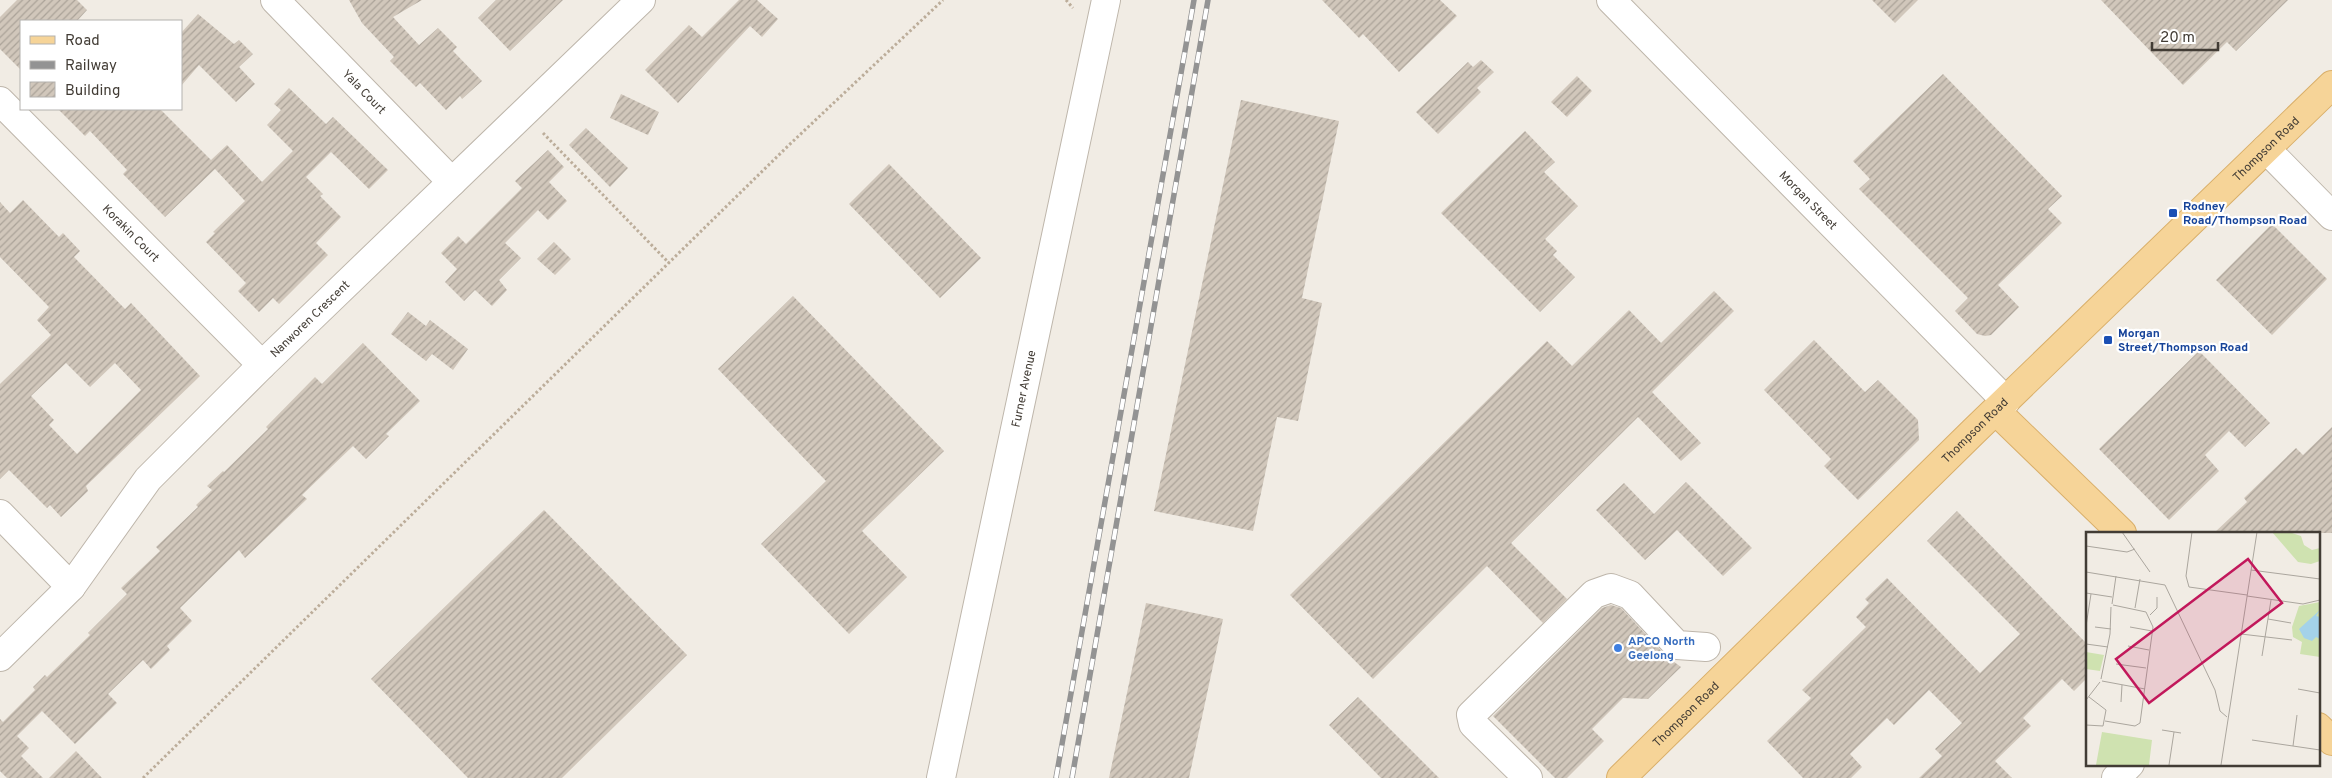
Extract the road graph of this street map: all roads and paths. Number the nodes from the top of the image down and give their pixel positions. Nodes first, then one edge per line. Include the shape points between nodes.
1 (275, 0) edge
2 (641, 0) edge
3 (943, 0) edge
4 (1066, 0) edge
5 (1106, 0) edge
6 (1611, 0) edge
7 (1073, 8) dead end
8 (2332, 85) edge
9 (0, 101) edge
10 (543, 133) dead end
11 (2266, 149) junction
12 (452, 182) junction
13 (2332, 216) edge
14 (669, 263) junction
15 (262, 365) junction
16 (2001, 406) junction
17 (0, 514) edge
18 (2121, 532) edge
19 (71, 587) junction
20 (1706, 647) dead end
21 (0, 657) edge
22 (2320, 729) edge
23 (2332, 741) edge
24 (2128, 766) edge
25 (143, 778) edge
26 (941, 778) edge
27 (1528, 778) edge
28 (1622, 778) edge
29 (2116, 778) edge

1 - 12 street, Yala Court
2 - 12 street, Nanworen Crescent
3 - 14 path
4 - 7 path
5 - 26 street, Furner Avenue
6 - 16 street, Morgan Street
8 - 11 main road, Thompson Road
9 - 15 street, Korakin Court
10 - 14 path
11 - 13 street
11 - 16 main road, Thompson Road
12 - 15 street, Nanworen Crescent
14 - 25 path
15 - 19 street, Nanworen Crescent via 148,478
16 - 18 main road, Morgan Street
16 - 28 main road, Thompson Road
17 - 19 street
19 - 21 street, Nanworen Crescent
20 - 27 street via 1677,645 1630,595 1611,588 1594,594 1471,715 1473,724
22 - 23 main road
24 - 29 street

